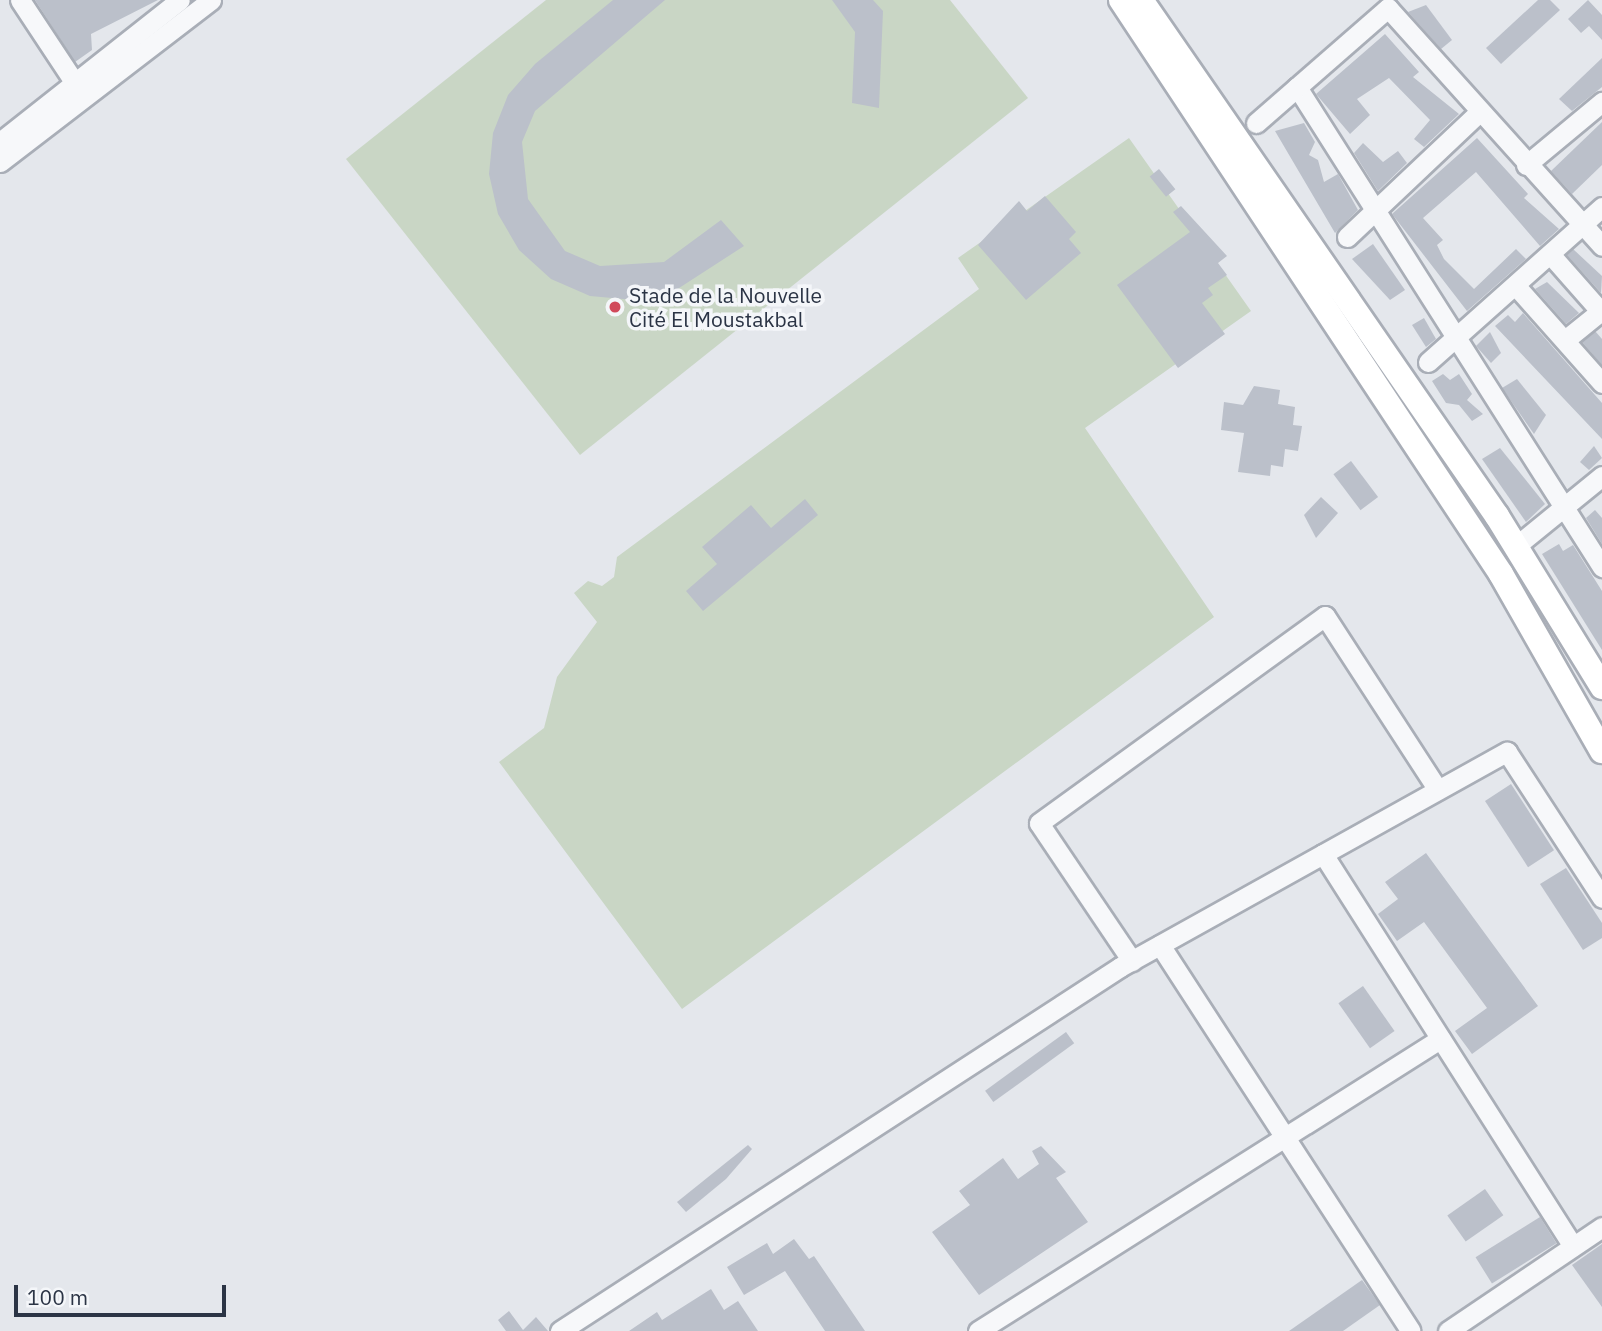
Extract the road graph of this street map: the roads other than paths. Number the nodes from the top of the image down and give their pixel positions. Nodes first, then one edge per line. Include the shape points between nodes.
1 (20, 0) edge
2 (180, 0) edge
3 (211, 0) edge
4 (1121, 0) edge
5 (1141, 0) edge
6 (1394, 4) edge
7 (75, 83) junction
8 (1191, 86) junction
9 (1297, 87) junction
10 (1602, 102) edge
11 (1478, 114) junction
12 (1256, 123) dead end
13 (0, 142) edge
14 (0, 162) edge
15 (1525, 165) junction
16 (1602, 207) edge
17 (1376, 210) junction
18 (1583, 225) junction
19 (1347, 237) dead end
20 (1602, 246) edge
21 (1550, 254) junction
22 (1516, 285) junction
23 (1601, 311) edge
24 (1457, 338) junction
25 (1565, 340) junction
26 (1428, 362) dead end
27 (1602, 383) edge
28 (1602, 476) edge
29 (1565, 509) junction
30 (1516, 546) junction
31 (1602, 567) edge
32 (1602, 687) edge
33 (1600, 743) edge
34 (1438, 790) junction
35 (1324, 854) junction
36 (1602, 898) edge
37 (1160, 945) junction
38 (1132, 961) junction
39 (1440, 1039) junction
40 (1285, 1138) junction
41 (1602, 1227) edge
42 (1573, 1246) junction
43 (560, 1331) edge
44 (978, 1331) edge
45 (1411, 1331) edge
46 (1448, 1331) edge

1 - 7 street
2 - 7 street
3 - 14 street
4 - 8 main road
5 - 8 main road
6 - 9 street
6 - 11 street
7 - 13 street
8 - 30 main road
8 - 33 main road via 1502,574
9 - 12 street
9 - 17 street
10 - 15 street
11 - 15 street
11 - 17 street
15 - 18 street
16 - 18 street
17 - 19 street
17 - 24 street
18 - 20 street
18 - 21 street
21 - 22 street
21 - 23 street
22 - 24 street
22 - 25 street
23 - 25 street
24 - 26 street
24 - 29 street
25 - 27 street
28 - 29 street
29 - 30 street
29 - 31 street
30 - 32 main road
34 - 35 street
34 - 36 street via 1507,752
34 - 38 street via 1325,616 1040,823
35 - 37 street
35 - 39 street
37 - 38 street
37 - 40 street
38 - 43 street
39 - 40 street
39 - 42 street
40 - 44 street
40 - 45 street
41 - 42 street
42 - 46 street

